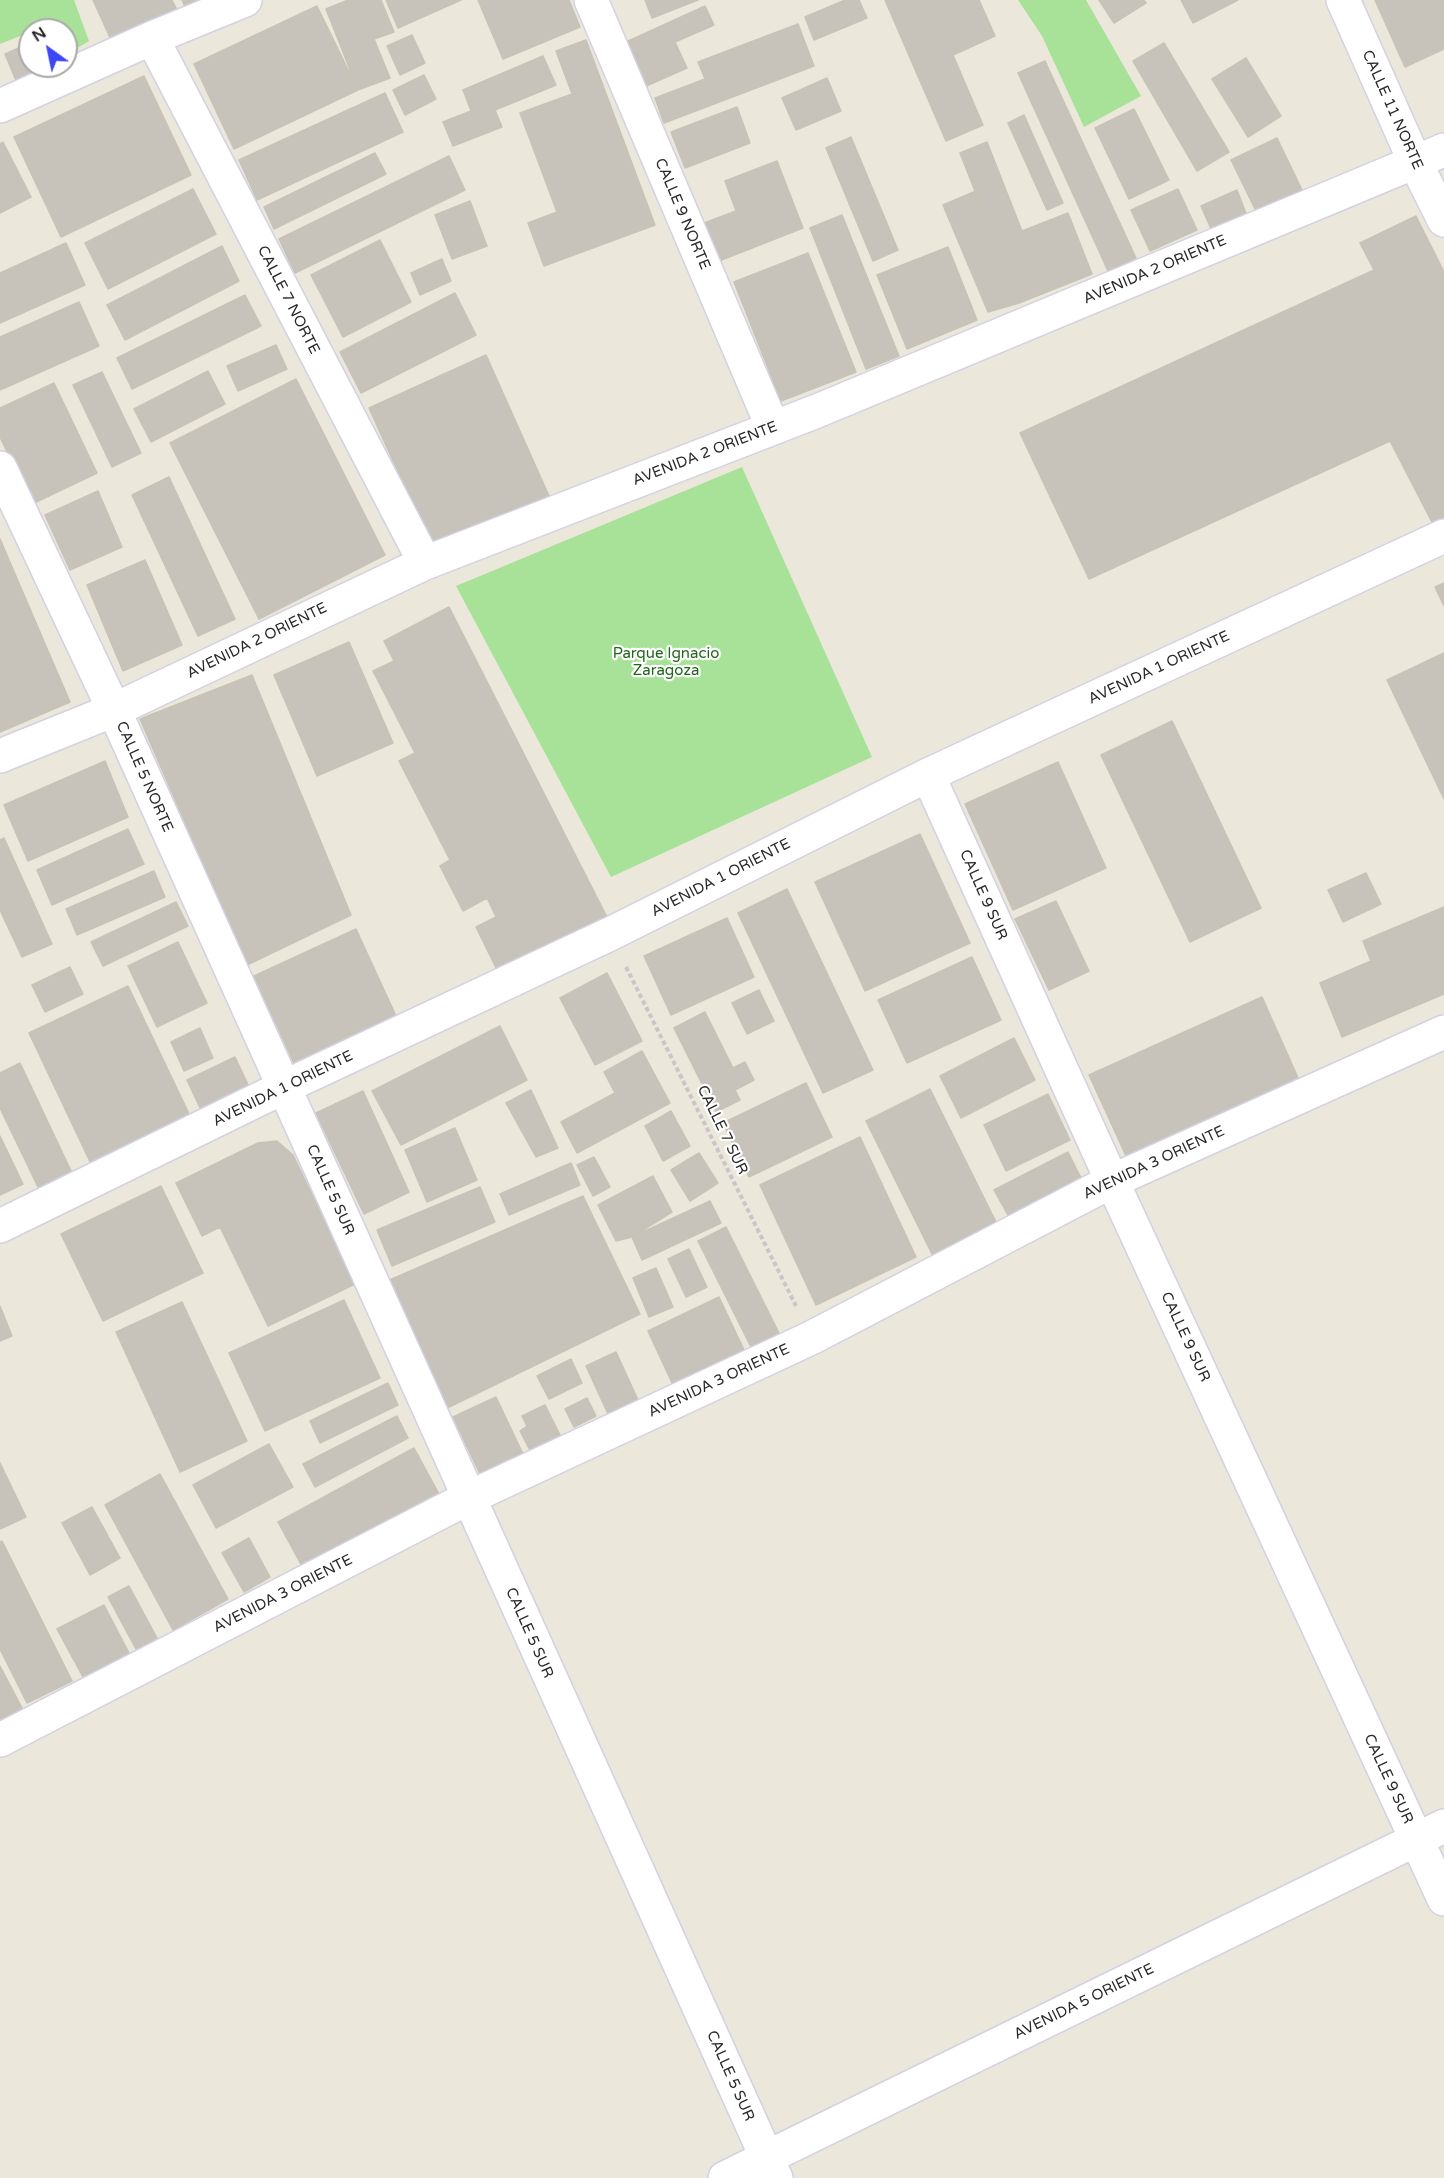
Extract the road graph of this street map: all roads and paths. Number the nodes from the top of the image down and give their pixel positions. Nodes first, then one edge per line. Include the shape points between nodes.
1 (245, 0) edge
2 (591, 0) edge
3 (1343, 0) edge
4 (152, 38) junction
5 (0, 106) edge
6 (1444, 150) edge
7 (1415, 162) junction
8 (1444, 220) edge
9 (773, 428) junction
10 (0, 468) edge
11 (1444, 536) edge
12 (424, 563) junction
13 (114, 710) junction
14 (0, 756) edge
15 (928, 775) junction
16 (610, 934) junction
17 (1444, 1032) edge
18 (284, 1087) junction
19 (1112, 1180) junction
20 (0, 1226) edge
21 (812, 1338) junction
22 (468, 1498) junction
23 (0, 1740) edge
24 (1430, 1833) edge
25 (1444, 1899) edge
26 (771, 2168) edge
27 (725, 2178) edge

1 - 4 street
2 - 9 street, CALLE 9 NORTE
3 - 7 street, CALLE 11 NORTE
4 - 5 street
4 - 12 street, CALLE 7 NORTE
6 - 7 street, AVENIDA 2 ORIENTE
7 - 8 street, CALLE 11 NORTE
7 - 9 street, AVENIDA 2 ORIENTE
9 - 12 street, AVENIDA 2 ORIENTE
10 - 13 street, CALLE 5 NORTE
11 - 15 street, AVENIDA 1 ORIENTE
12 - 13 street, AVENIDA 2 ORIENTE
13 - 14 street, AVENIDA 2 ORIENTE
13 - 18 street, CALLE 5 NORTE
15 - 16 street, AVENIDA 1 ORIENTE
15 - 19 street, CALLE 9 SUR
16 - 18 street, AVENIDA 1 ORIENTE
16 - 21 path, CALLE 7 SUR
17 - 19 street, AVENIDA 3 ORIENTE
18 - 20 street, AVENIDA 1 ORIENTE
18 - 22 street, CALLE 5 SUR
19 - 21 street, AVENIDA 3 ORIENTE
19 - 24 street, CALLE 9 SUR
21 - 22 street, AVENIDA 3 ORIENTE
22 - 23 street, AVENIDA 3 ORIENTE
22 - 26 street, CALLE 5 SUR
24 - 25 street, CALLE 9 SUR
24 - 26 street, AVENIDA 5 ORIENTE
26 - 27 street, AVENIDA 5 ORIENTE

